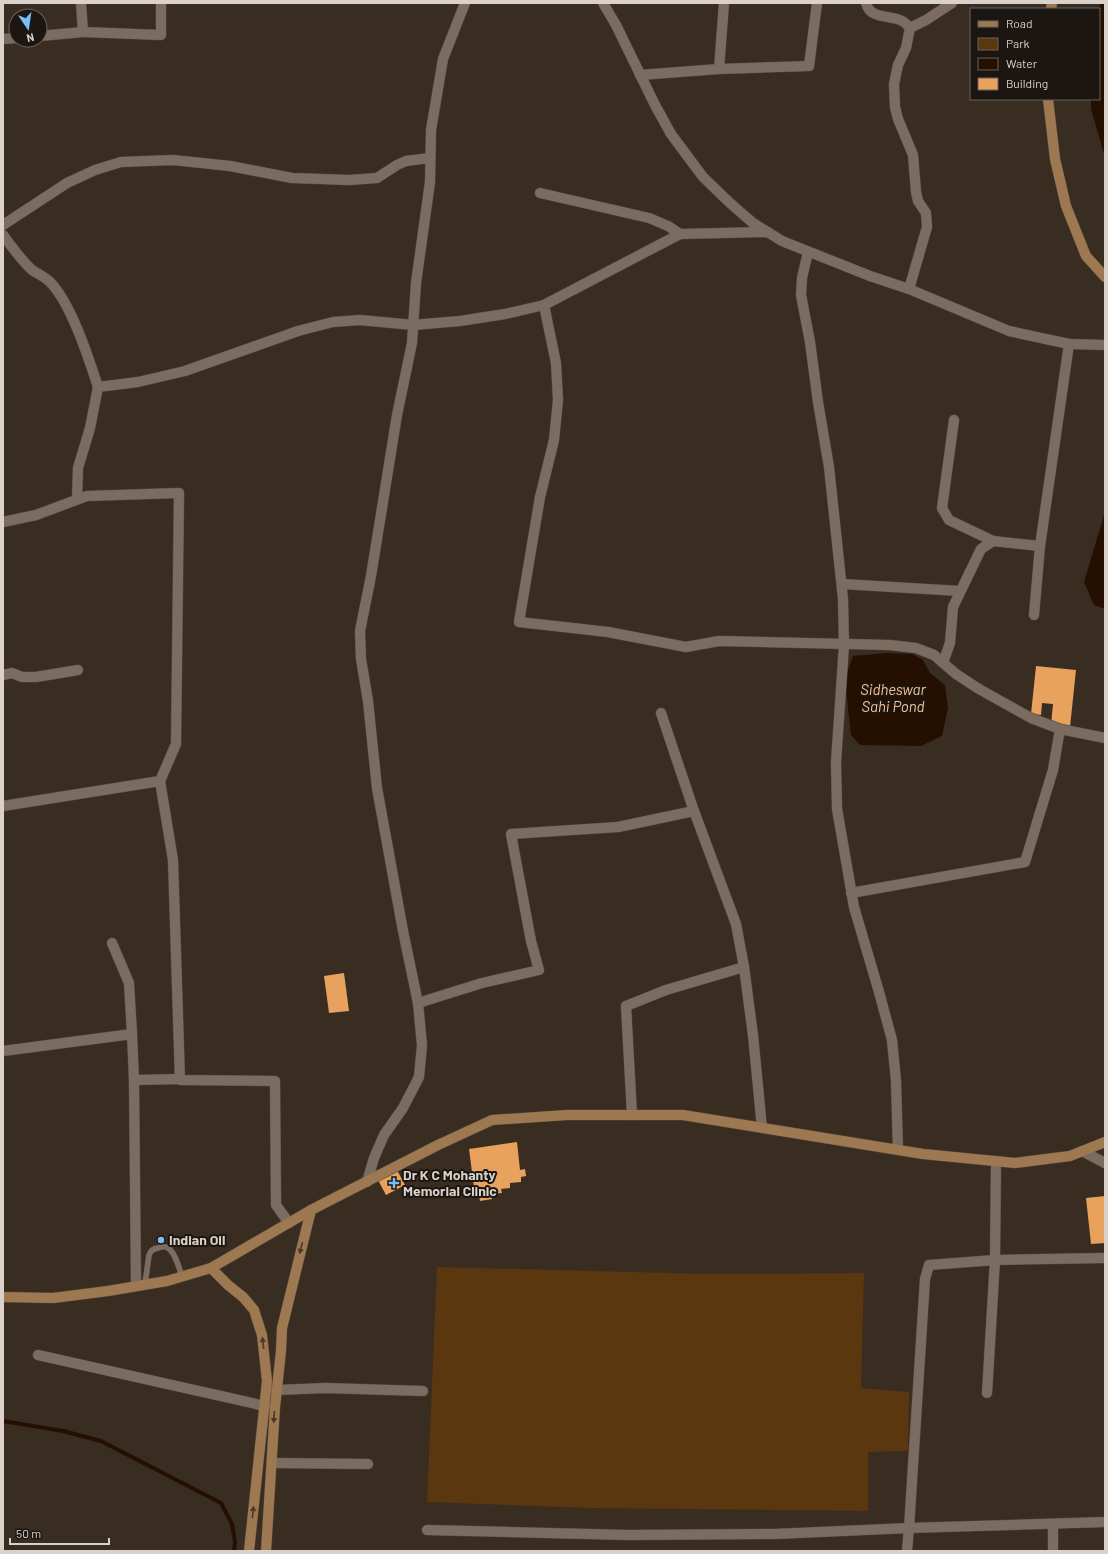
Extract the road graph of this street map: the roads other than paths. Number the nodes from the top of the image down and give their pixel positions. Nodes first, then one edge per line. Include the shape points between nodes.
1 (81, 3) edge
2 (161, 3) edge
3 (465, 3) edge
4 (603, 3) edge
5 (724, 3) edge
6 (818, 3) edge
7 (866, 3) edge
8 (952, 3) edge
9 (910, 28) junction
10 (83, 32) junction
11 (48, 35) edge
12 (718, 69) junction
13 (640, 75) junction
14 (1048, 100) edge
15 (430, 158) junction
16 (540, 193) dead end
17 (3, 225) edge
18 (768, 232) junction
19 (3, 234) edge
20 (680, 234) junction
21 (808, 252) junction
22 (1105, 277) edge
23 (909, 289) junction
24 (544, 305) junction
25 (413, 325) junction
26 (1069, 344) junction
27 (1105, 345) edge
28 (98, 387) junction
29 (954, 420) dead end
30 (77, 499) junction
31 (3, 522) edge
32 (993, 541) junction
33 (1040, 546) junction
34 (842, 584) junction
35 (960, 591) junction
36 (1034, 615) dead end
37 (844, 645) junction
38 (943, 663) junction
39 (78, 670) dead end
40 (3, 675) edge
41 (661, 714) dead end
42 (1060, 729) junction
43 (1105, 738) edge
44 (160, 781) junction
45 (3, 806) edge
46 (694, 811) junction
47 (851, 893) junction
48 (112, 943) dead end
49 (744, 967) junction
50 (418, 1003) junction
51 (132, 1034) junction
52 (3, 1051) edge
53 (134, 1080) junction
54 (180, 1080) junction
55 (632, 1115) junction
56 (762, 1128) junction
57 (1105, 1142) edge
58 (898, 1150) junction
59 (1082, 1151) junction
60 (996, 1161) junction
61 (1105, 1163) edge
62 (367, 1182) junction
63 (311, 1210) junction
64 (289, 1223) junction
65 (1105, 1258) edge
66 (995, 1260) junction
67 (211, 1268) junction
68 (182, 1276) junction
69 (141, 1285) junction
70 (3, 1297) edge
71 (38, 1354) dead end
72 (276, 1390) junction
73 (423, 1391) dead end
74 (987, 1393) dead end
75 (265, 1406) junction
76 (272, 1463) junction
77 (368, 1464) dead end
78 (1105, 1522) edge
79 (1054, 1524) junction
80 (910, 1528) junction
81 (427, 1530) dead end
82 (249, 1551) edge
83 (266, 1551) edge
84 (907, 1551) edge
85 (1053, 1551) edge

1 - 10 street
2 - 10 street via 161,35
3 - 15 street via 443,59 431,130
4 - 13 street
5 - 12 street
6 - 12 street via 809,66
7 - 9 street via 873,14 901,20
8 - 9 street
9 - 23 street via 906,48 896,71 895,107 913,155 916,192 918,201 926,213 927,226
10 - 11 street
12 - 13 street
13 - 18 street via 671,134 703,177 753,223
14 - 22 main road via 1055,158 1066,206 1086,256
15 - 17 street via 397,165 377,178 349,180 292,178 230,166 173,160 121,162 67,182
15 - 25 street via 430,182
16 - 20 street via 649,218
18 - 20 street
18 - 21 street
19 - 28 street via 17,254 50,282 66,305
20 - 24 street
21 - 23 street
21 - 34 street via 801,295 829,467
23 - 26 street via 1009,331
24 - 25 street via 475,319
24 - 37 street via 556,363 558,400 554,440 540,498 519,622 608,632 686,647 719,642
25 - 28 street via 360,320 333,322 298,331 185,371 138,382
25 - 50 street via 412,343 360,631 361,659 377,788
26 - 27 street
26 - 33 street
28 - 30 street via 90,428 78,468
29 - 32 street via 942,508 949,520
30 - 31 street via 36,515
30 - 44 street via 87,496 179,493 176,744
32 - 33 street
32 - 35 street via 981,549
33 - 36 street
34 - 35 street
34 - 37 street
35 - 38 street via 953,607 950,643
37 - 38 street via 916,648
37 - 47 street via 836,762 837,809
38 - 42 street via 979,689 1031,718
39 - 40 street via 22,678 12,673
41 - 46 street
42 - 43 street
42 - 47 street via 1053,770 1025,862
44 - 45 street
44 - 54 street via 173,860
46 - 49 street via 736,924
46 - 50 street via 618,827 511,834 539,970 482,983
47 - 58 street via 892,1040
48 - 51 street via 129,984
49 - 55 street via 666,990 626,1006
49 - 56 street
50 - 62 street via 422,1045 419,1077 403,1108 384,1135
51 - 52 street
51 - 53 street
53 - 54 street
53 - 69 street
54 - 64 street via 275,1081 276,1205
55 - 56 main road via 683,1115
55 - 62 main road via 567,1115 492,1120
56 - 58 main road
57 - 59 main road
58 - 60 main road
59 - 60 main road via 1070,1156 1015,1163
59 - 61 street
60 - 66 street
62 - 63 main road
63 - 64 main road
63 -> 72 main road via 282,1328
64 - 67 main road
65 - 66 street
66 - 74 street
66 - 80 street via 929,1265 925,1279
67 - 68 main road
75 -> 67 main road via 267,1382 262,1335 254,1310
68 - 69 main road
68 - 69 lane via 168,1248 156,1248 149,1255
69 - 70 main road via 53,1298
71 - 75 street
72 - 73 street via 326,1388
72 -> 76 main road
82 -> 75 main road
76 - 77 street
76 - 83 main road
78 - 79 street
79 - 80 street
79 - 85 street
80 - 81 street via 775,1534 627,1535
80 - 84 street

